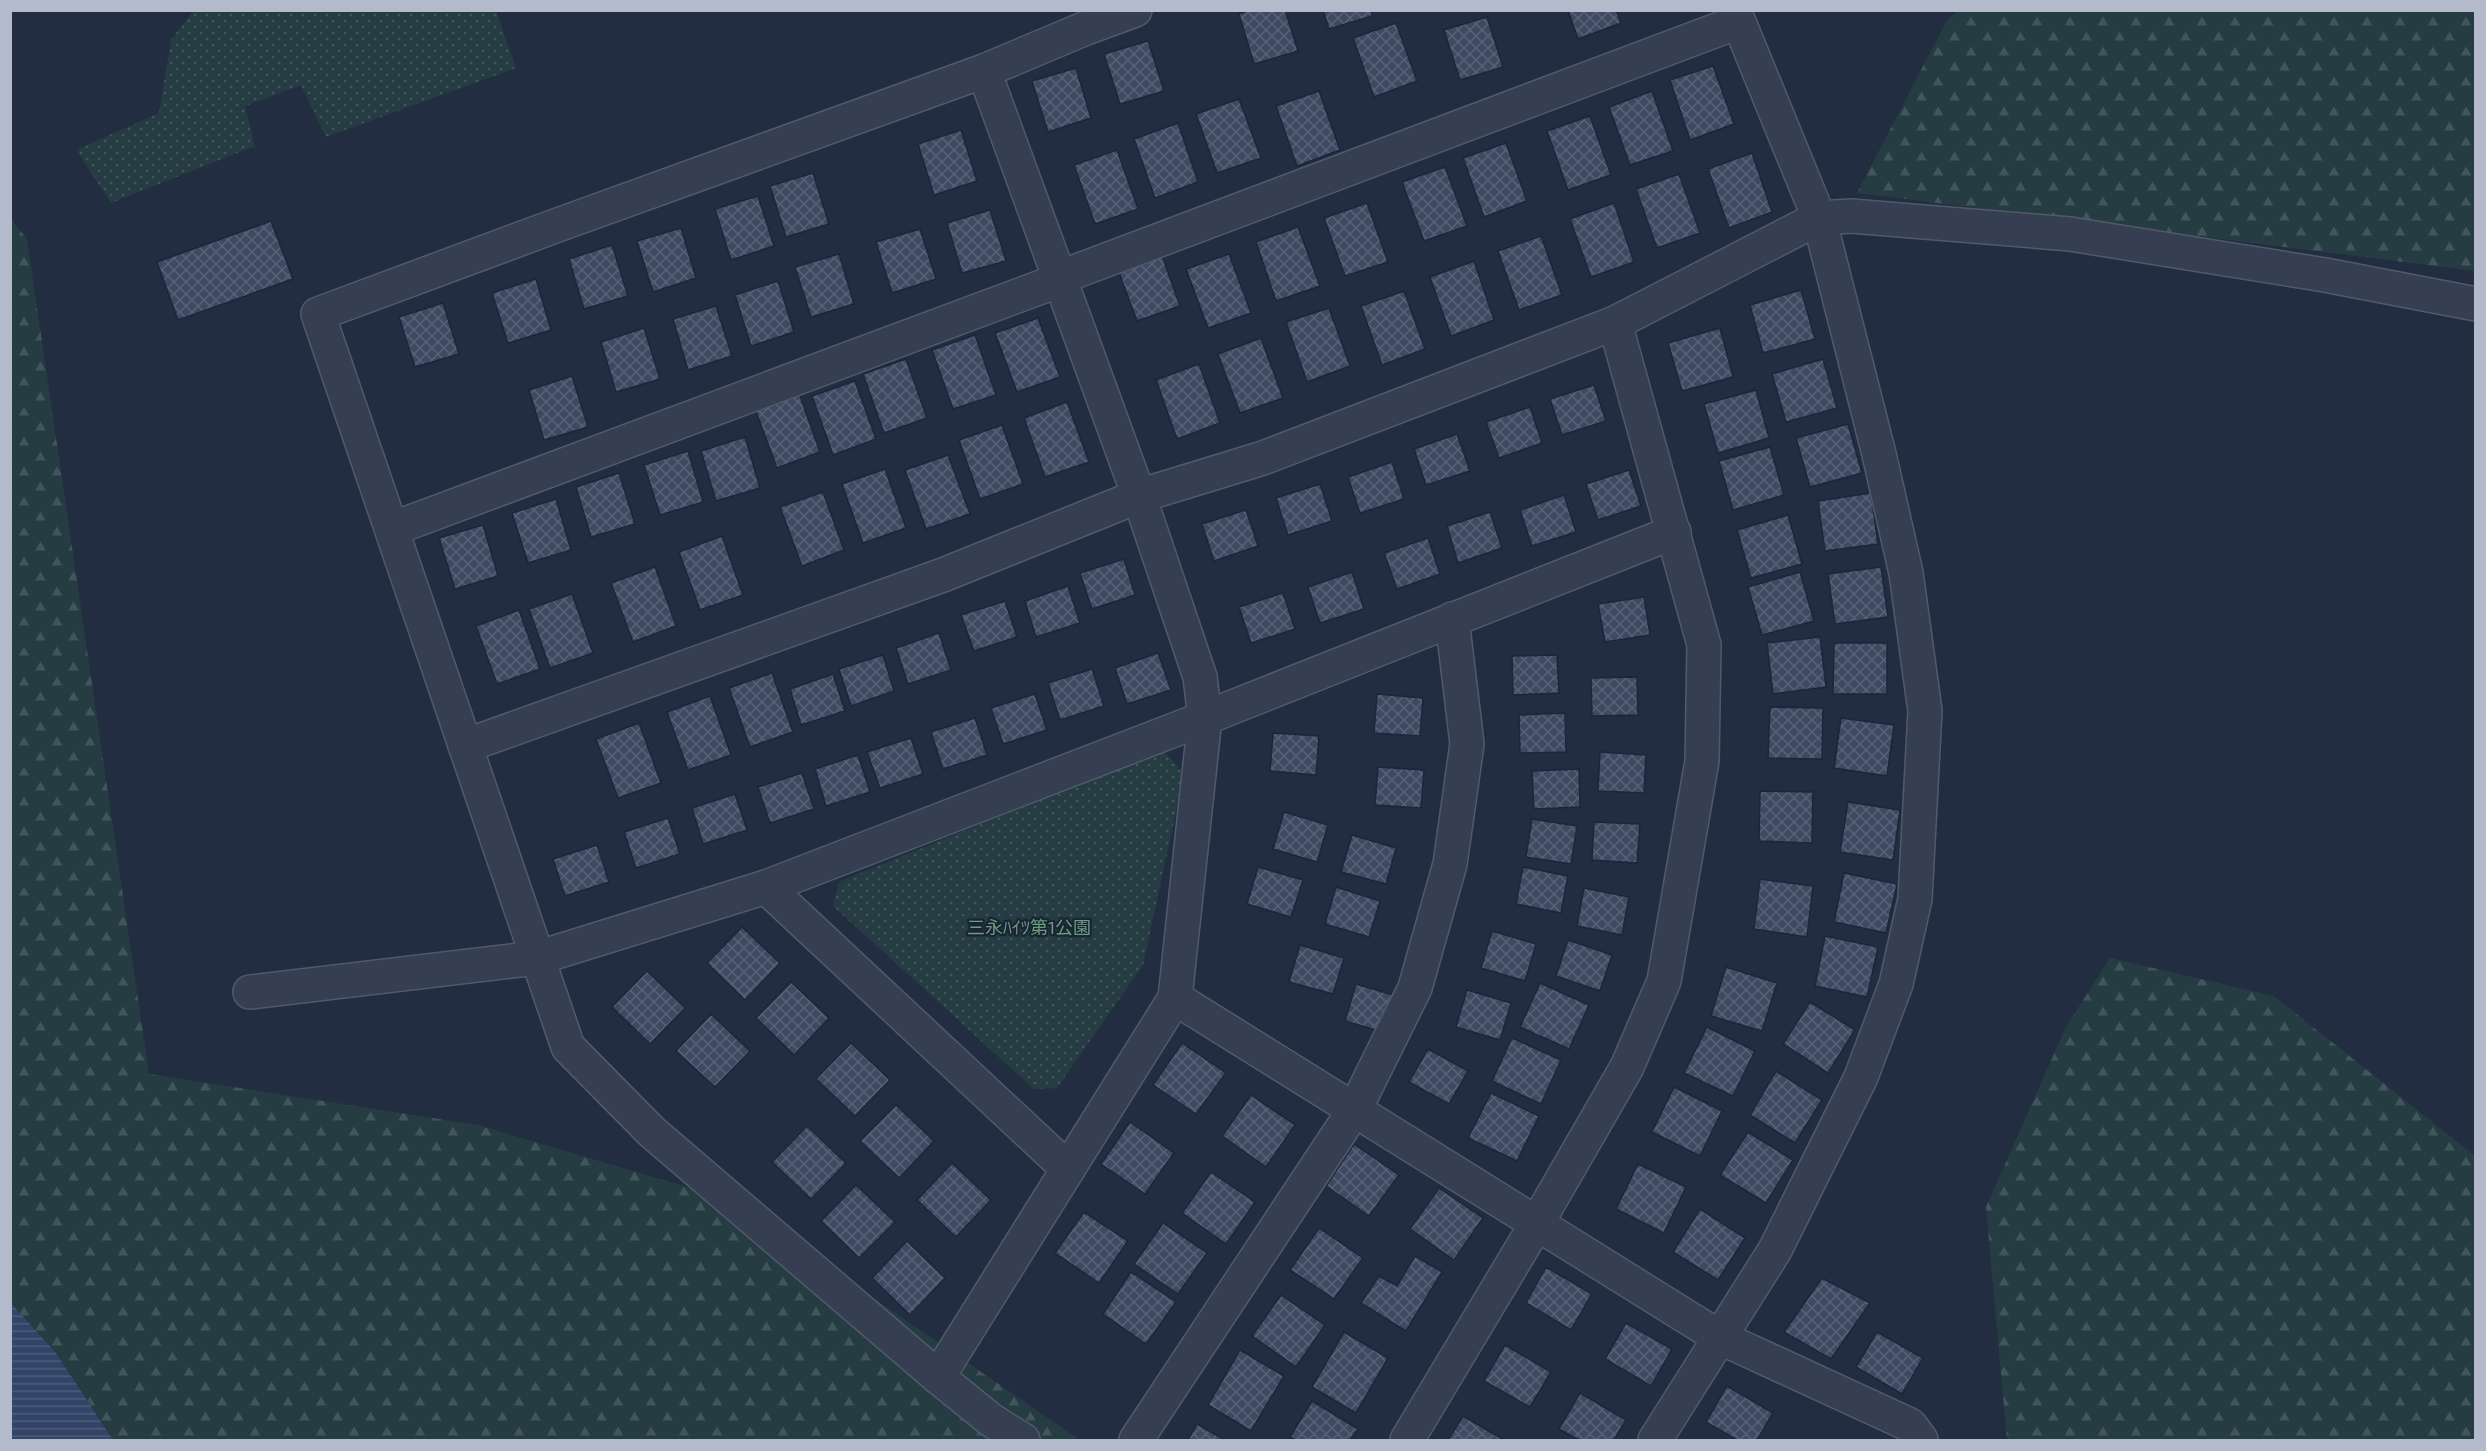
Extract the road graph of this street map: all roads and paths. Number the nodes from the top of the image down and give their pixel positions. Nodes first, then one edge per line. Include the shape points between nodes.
1 (1135, 10) edge
2 (1736, 16) edge
3 (984, 71) junction
4 (1819, 218) junction
5 (1060, 280) junction
6 (2475, 304) edge
7 (1616, 323) junction
8 (1139, 496) junction
9 (392, 529) junction
10 (1674, 532) junction
11 (1452, 619) junction
12 (1205, 718) junction
13 (465, 746) junction
14 (766, 887) junction
15 (537, 958) junction
16 (250, 992) dead end
17 (1175, 998) junction
18 (1355, 1109) junction
19 (1068, 1169) junction
20 (1537, 1223) junction
21 (1719, 1337) junction
22 (938, 1377) junction
23 (1023, 1440) edge
24 (1136, 1440) edge
25 (1407, 1440) edge
26 (1655, 1440) edge
27 (1921, 1440) edge

1 - 3 street
2 - 4 street
2 - 5 street
3 - 5 street
3 - 9 street via 318,314
4 - 6 street via 1851,216 2070,234 2325,275
4 - 7 street
4 - 21 street via 1908,585 1925,711 1915,899 1896,984 1861,1077 1775,1250
5 - 8 street
5 - 9 street
7 - 8 street via 1263,458
7 - 10 street
8 - 12 street via 1200,677
8 - 13 street via 943,575
9 - 13 street
10 - 11 street
10 - 20 street via 1704,645 1702,761 1664,981 1627,1067
11 - 12 street
11 - 18 street via 1467,744 1450,864 1415,988
12 - 14 street
12 - 17 street
13 - 15 street
14 - 15 street
14 - 19 street
15 - 16 street
15 - 22 street via 568,1047 652,1132
17 - 18 street
17 - 19 street
18 - 20 street
18 - 24 street
19 - 22 street
20 - 21 street
20 - 25 street
21 - 26 street
21 - 27 street via 1910,1425
22 - 23 street

